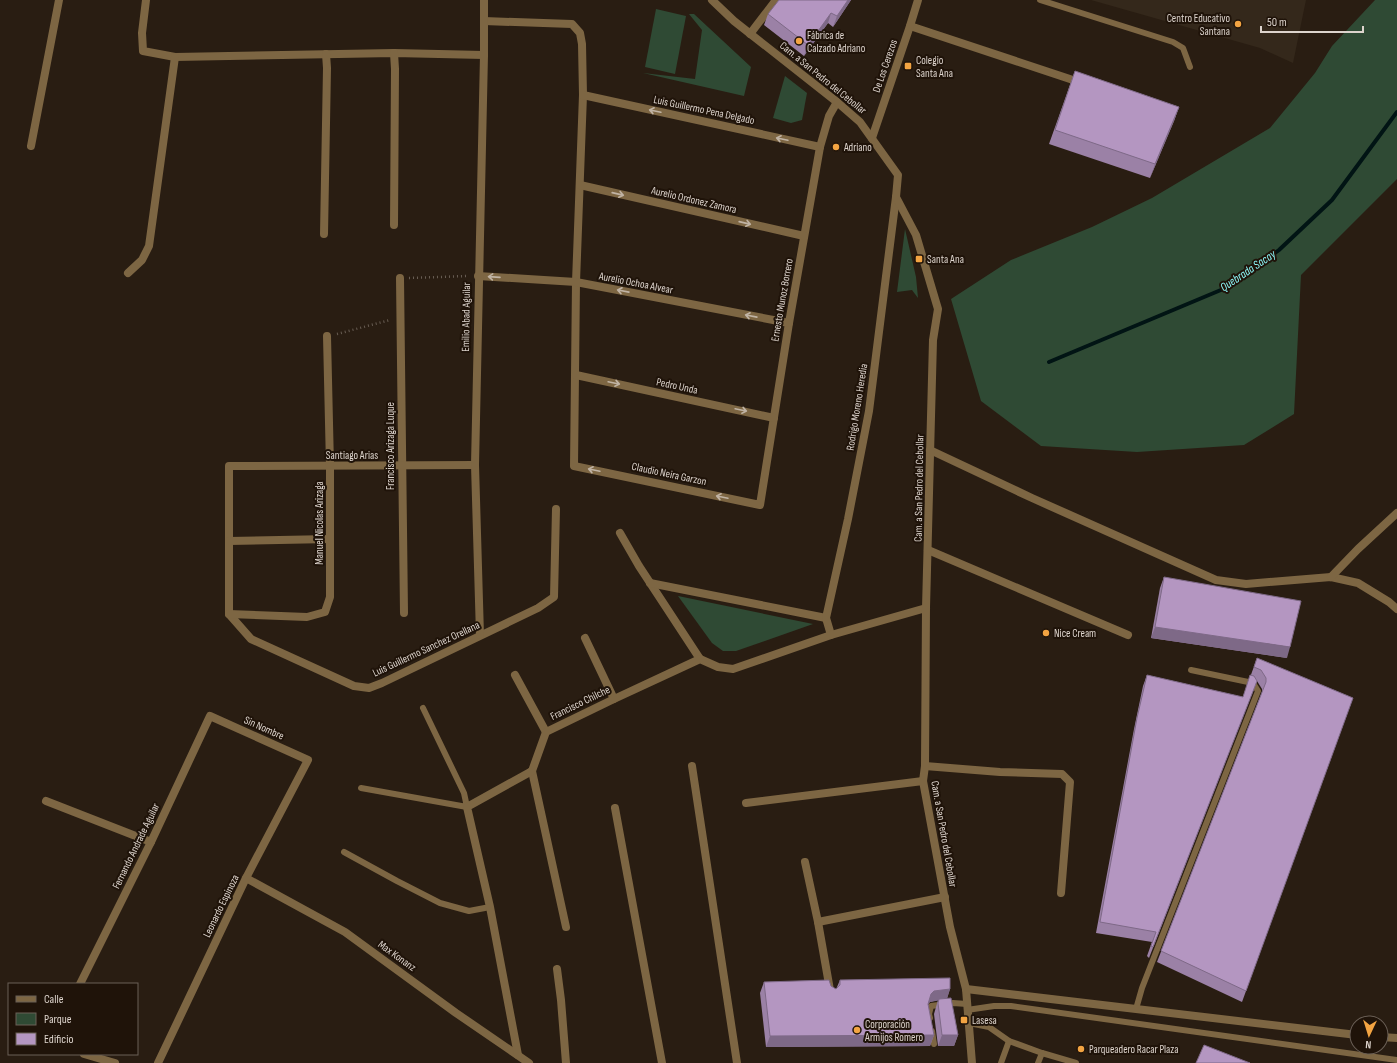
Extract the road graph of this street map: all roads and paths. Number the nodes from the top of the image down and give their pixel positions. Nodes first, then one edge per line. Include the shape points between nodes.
1 (59, 0) edge
2 (146, 0) edge
3 (484, 0) edge
4 (712, 0) edge
5 (776, 0) edge
6 (918, 0) edge
7 (1040, 0) edge
8 (484, 21) junction
9 (910, 26) junction
10 (750, 34) junction
11 (394, 53) junction
12 (326, 54) junction
13 (484, 55) junction
14 (175, 57) junction
15 (1190, 68) dead end
16 (1089, 85) edge
17 (583, 95) junction
18 (837, 102) junction
19 (872, 138) junction
20 (31, 146) dead end
21 (820, 147) junction
22 (580, 185) junction
23 (896, 197) junction
24 (394, 225) dead end
25 (324, 234) dead end
26 (804, 236) junction
27 (128, 273) dead end
28 (478, 276) junction
29 (400, 278) joint
30 (576, 282) junction
31 (400, 318) junction
32 (789, 323) junction
33 (327, 336) joint
34 (576, 375) junction
35 (774, 418) junction
36 (930, 450) junction
37 (475, 465) junction
38 (330, 466) junction
39 (401, 466) junction
40 (760, 505) joint
41 (556, 509) dead end
42 (1397, 513) edge
43 (620, 533) dead end
44 (330, 539) junction
45 (229, 541) junction
46 (928, 550) junction
47 (1331, 577) junction
48 (650, 583) junction
49 (926, 608) junction
50 (1397, 609) edge
51 (404, 613) dead end
52 (229, 614) junction
53 (826, 618) junction
54 (480, 635) junction
55 (831, 635) junction
56 (1128, 635) dead end
57 (585, 638) dead end
58 (700, 659) junction
59 (1191, 670) dead end
60 (515, 675) dead end
61 (614, 699) junction
62 (423, 708) dead end
63 (210, 716) joint
64 (546, 732) junction
65 (308, 760) joint
66 (692, 766) dead end
67 (925, 766) junction
68 (532, 771) junction
69 (923, 781) junction
70 (361, 788) dead end
71 (46, 801) dead end
72 (746, 803) dead end
73 (467, 807) junction
74 (615, 808) dead end
75 (151, 842) junction
76 (344, 852) dead end
77 (805, 862) dead end
78 (246, 878) junction
79 (1061, 893) dead end
80 (945, 897) junction
81 (490, 907) junction
82 (818, 922) junction
83 (566, 927) dead end
84 (557, 969) dead end
85 (80, 983) edge
86 (966, 989) junction
87 (831, 994) edge
88 (967, 1007) junction
89 (1136, 1009) junction
90 (969, 1023) junction
91 (1349, 1034) edge
92 (1009, 1041) junction
93 (934, 1044) edge
94 (1042, 1053) junction
95 (87, 1055) edge
96 (518, 1055) junction
97 (1397, 1060) edge
98 (115, 1063) edge
99 (158, 1063) edge
100 (529, 1063) edge
101 (566, 1063) edge
102 (662, 1063) edge
103 (737, 1063) edge
104 (972, 1063) edge
105 (1001, 1063) edge
106 (1038, 1063) edge
107 (1076, 1063) edge

1 - 20 street
2 - 14 street via 142,33 144,51
3 - 8 street, Emilio Abad Aguilar
4 - 10 street, Cam. a San Pedro del Cebollar
5 - 10 street
6 - 9 street, De Los Cerezos
7 - 15 lane via 1173,42 1183,48
8 - 13 street, Emilio Abad Aguilar
8 - 17 street via 572,24 580,33 582,44
9 - 16 street
9 - 19 street, De Los Cerezos
10 - 18 street, Cam. a San Pedro del Cebollar
11 - 12 street
11 - 13 street
11 - 24 street
12 - 14 street
12 - 25 street
13 - 28 street, Emilio Abad Aguilar
14 - 27 street via 149,246 142,260
21 -> 17 street, Luis Guillermo Pena Delgado
17 - 22 street
18 - 19 street, Cam. a San Pedro del Cebollar via 860,122
18 - 21 street, Ernesto Munoz Borrero via 829,116
19 - 23 street, Cam. a San Pedro del Cebollar via 898,175
21 - 26 street, Ernesto Munoz Borrero
22 -> 26 street, Aurelio Ordonez Zamora
22 - 30 street
23 - 36 street, Cam. a San Pedro del Cebollar via 916,235 938,309 933,340
23 - 53 street, Rodrigo Moreno Heredia via 869,411
26 - 32 street, Ernesto Munoz Borrero
28 - 29 path
30 -> 28 street, Aurelio Ochoa Alvear
28 - 37 street, Emilio Abad Aguilar
29 - 31 street, Francisco Arizaga Luque
32 -> 30 street, Aurelio Ochoa Alvear
30 - 34 street
31 - 33 path
31 - 39 street, Francisco Arizaga Luque
32 - 35 street, Ernesto Munoz Borrero
33 - 38 street, Manuel Nicolas Arizaga
34 -> 35 street, Pedro Unda
40 -> 34 street, Claudio Neira Garzon via 574,466
35 - 40 street, Ernesto Munoz Borrero
36 - 46 street, Cam. a San Pedro del Cebollar
36 - 47 street via 1216,580 1246,584
37 - 39 street, Santiago Arias
37 - 54 street, Emilio Abad Aguilar
38 - 39 street, Santiago Arias
38 - 44 street, Manuel Nicolas Arizaga
38 - 45 street, Santiago Arias via 229,466
39 - 51 street, Francisco Arizaga Luque
41 - 54 street, Luis Guillermo Sanchez Orellana via 554,597 538,608
42 - 47 street
43 - 48 street
44 - 45 street
44 - 52 street, Manuel Nicolas Arizaga via 330,597 325,612 307,617
45 - 52 street
46 - 49 street, Cam. a San Pedro del Cebollar
46 - 56 street
47 - 50 street via 1358,583
48 - 53 street
48 - 58 street
49 - 55 street
49 - 67 street, Cam. a San Pedro del Cebollar
52 - 54 street, Luis Guillermo Sanchez Orellana via 251,639 354,686 369,688
53 - 55 street
55 - 58 street via 733,669 718,667
57 - 61 street
58 - 61 street, Francisco Chilche
59 - 89 lane via 1253,683 1258,691
60 - 64 street
61 - 64 street, Francisco Chilche
62 - 73 lane via 464,793
63 - 65 street, Sin Nombre
63 - 75 street, Fernando Andrade Aguilar
64 - 68 street, Francisco Chilche
65 - 78 street, Leonardo Espinoza
66 - 103 street
67 - 69 street, Cam. a San Pedro del Cebollar
67 - 79 street via 1062,774 1070,782
68 - 73 street
68 - 83 street
69 - 72 street
69 - 80 street, Cam. a San Pedro del Cebollar
70 - 73 lane
71 - 75 street
73 - 81 street
74 - 102 street
75 - 85 street, Fernando Andrade Aguilar
76 - 81 lane via 440,903 469,911
77 - 82 street
78 - 96 street, Max Konanz via 345,932
78 - 99 street, Leonardo Espinoza
80 - 82 street
80 - 86 street, Cam. a San Pedro del Cebollar
81 - 96 street
82 - 87 street
84 - 101 street
86 - 88 street, Cam. a San Pedro del Cebollar
86 - 89 street
88 - 90 street, Cam. a San Pedro del Cebollar
88 - 93 lane via 952,1003 931,1006 929,1014
88 - 97 lane via 1011,1006
89 - 91 street
90 - 92 lane via 989,1027
90 - 104 street, Cam. a San Pedro del Cebollar
92 - 94 lane
92 - 105 lane
94 - 106 lane
94 - 107 lane
95 - 98 street
96 - 100 street, Max Konanz

